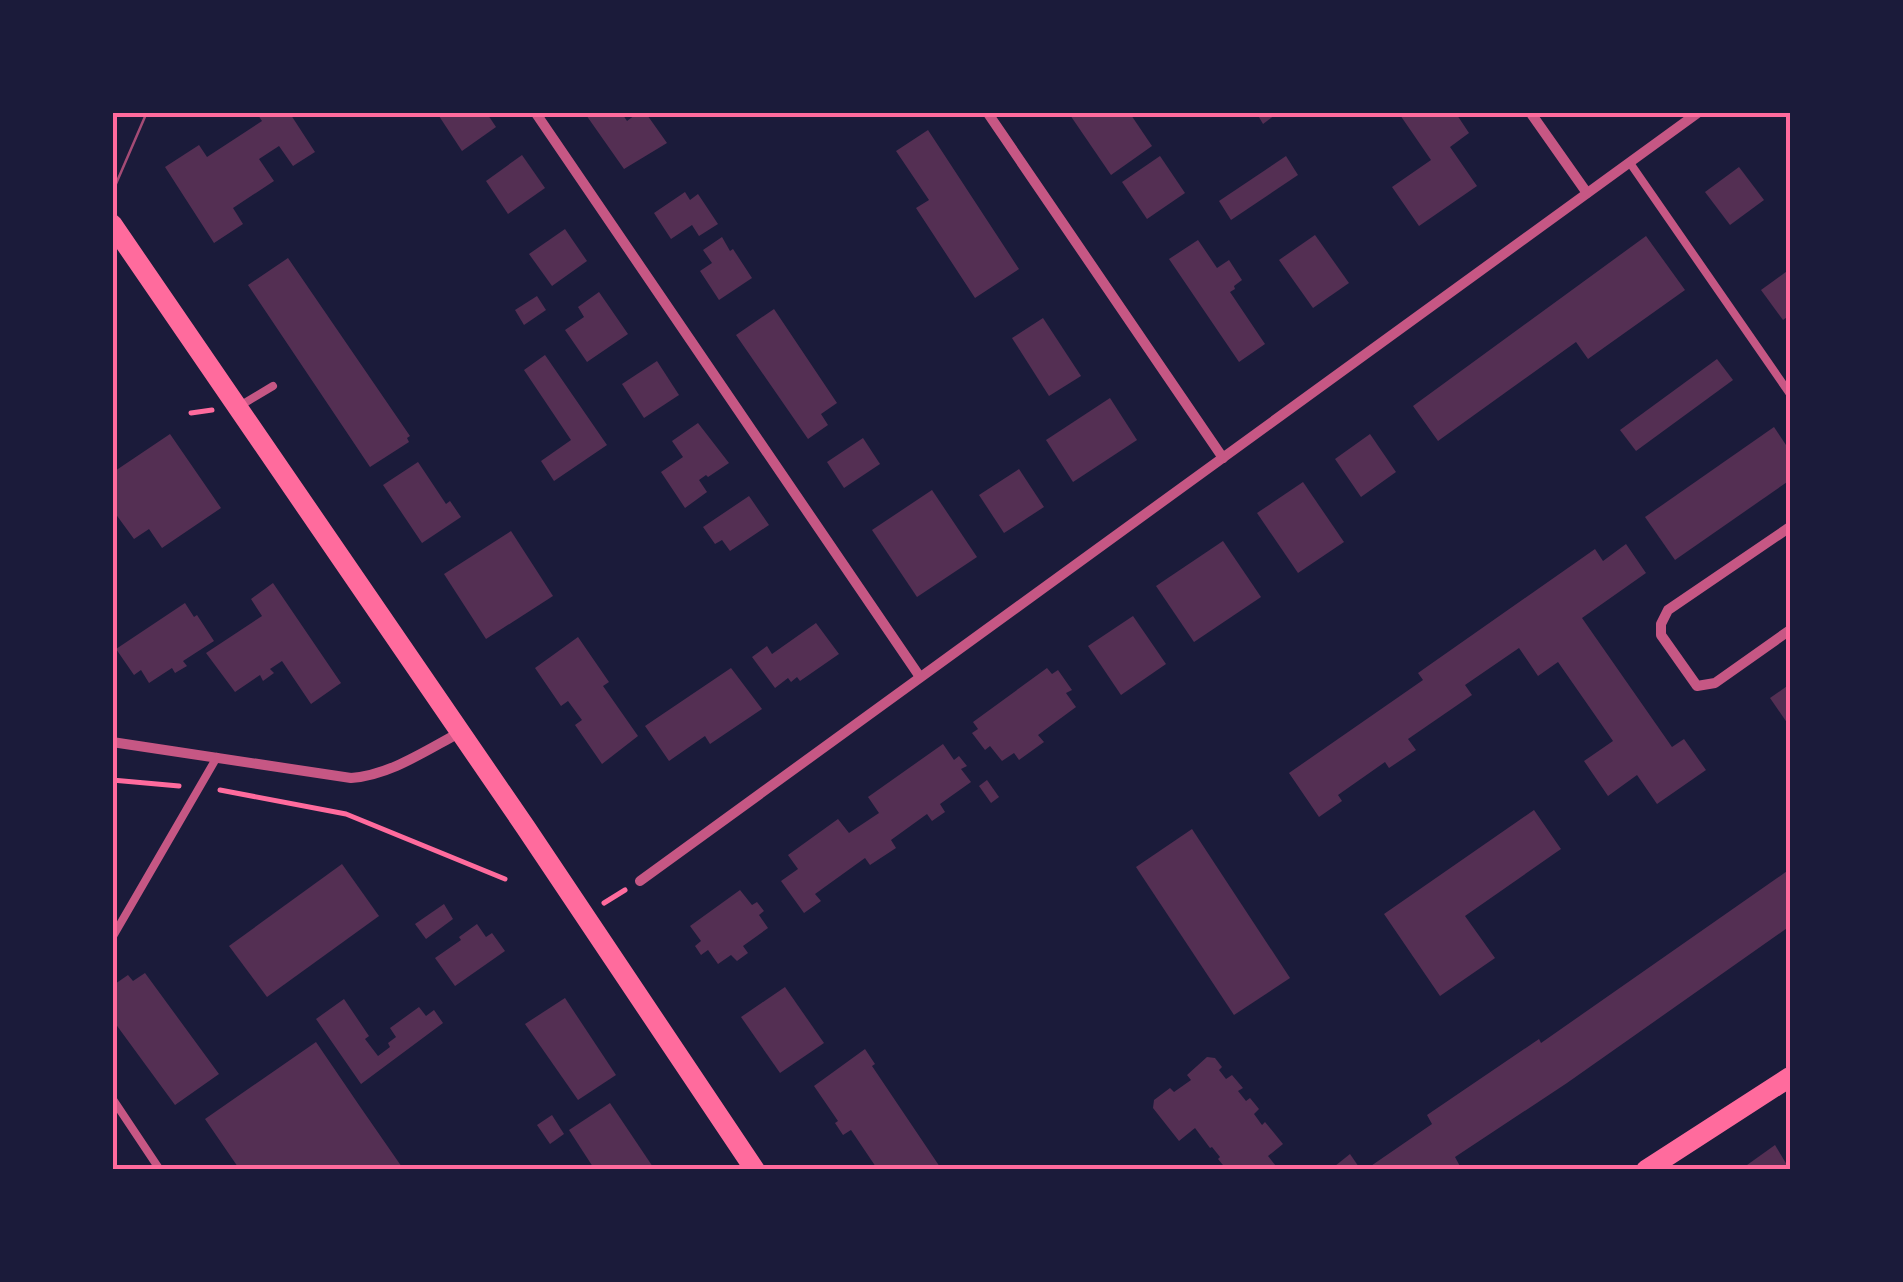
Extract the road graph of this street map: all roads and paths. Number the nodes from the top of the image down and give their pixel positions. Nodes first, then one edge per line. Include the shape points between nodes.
1 (535, 112) edge
2 (987, 112) edge
3 (1530, 112) edge
4 (1698, 112) edge
5 (1630, 162) junction
6 (1587, 194) junction
7 (112, 224) edge
8 (273, 386) dead end
9 (1790, 394) edge
10 (238, 407) junction
11 (1223, 458) junction
12 (1790, 527) edge
13 (1790, 630) edge
14 (920, 677) junction
15 (459, 732) junction
16 (112, 742) edge
17 (216, 757) junction
18 (112, 780) edge
19 (200, 788) junction
20 (505, 879) dead end
21 (640, 881) dead end
22 (112, 938) edge
23 (1790, 1077) edge
24 (112, 1098) edge
25 (160, 1170) edge
26 (755, 1170) edge
27 (1646, 1170) edge

1 - 14 street
2 - 11 street
3 - 6 street
4 - 5 street
5 - 6 street
5 - 9 lane
6 - 11 street
7 - 10 main road
8 - 10 lane
10 - 15 main road
11 - 14 street
12 - 13 street via 1668,610 1661,635 1697,686 1714,683
14 - 21 street
15 - 17 street via 363,777
15 - 26 main road
16 - 17 street
17 - 19 lane
18 - 19 path
19 - 20 path via 346,814
19 - 22 lane
23 - 27 main road
24 - 25 lane

